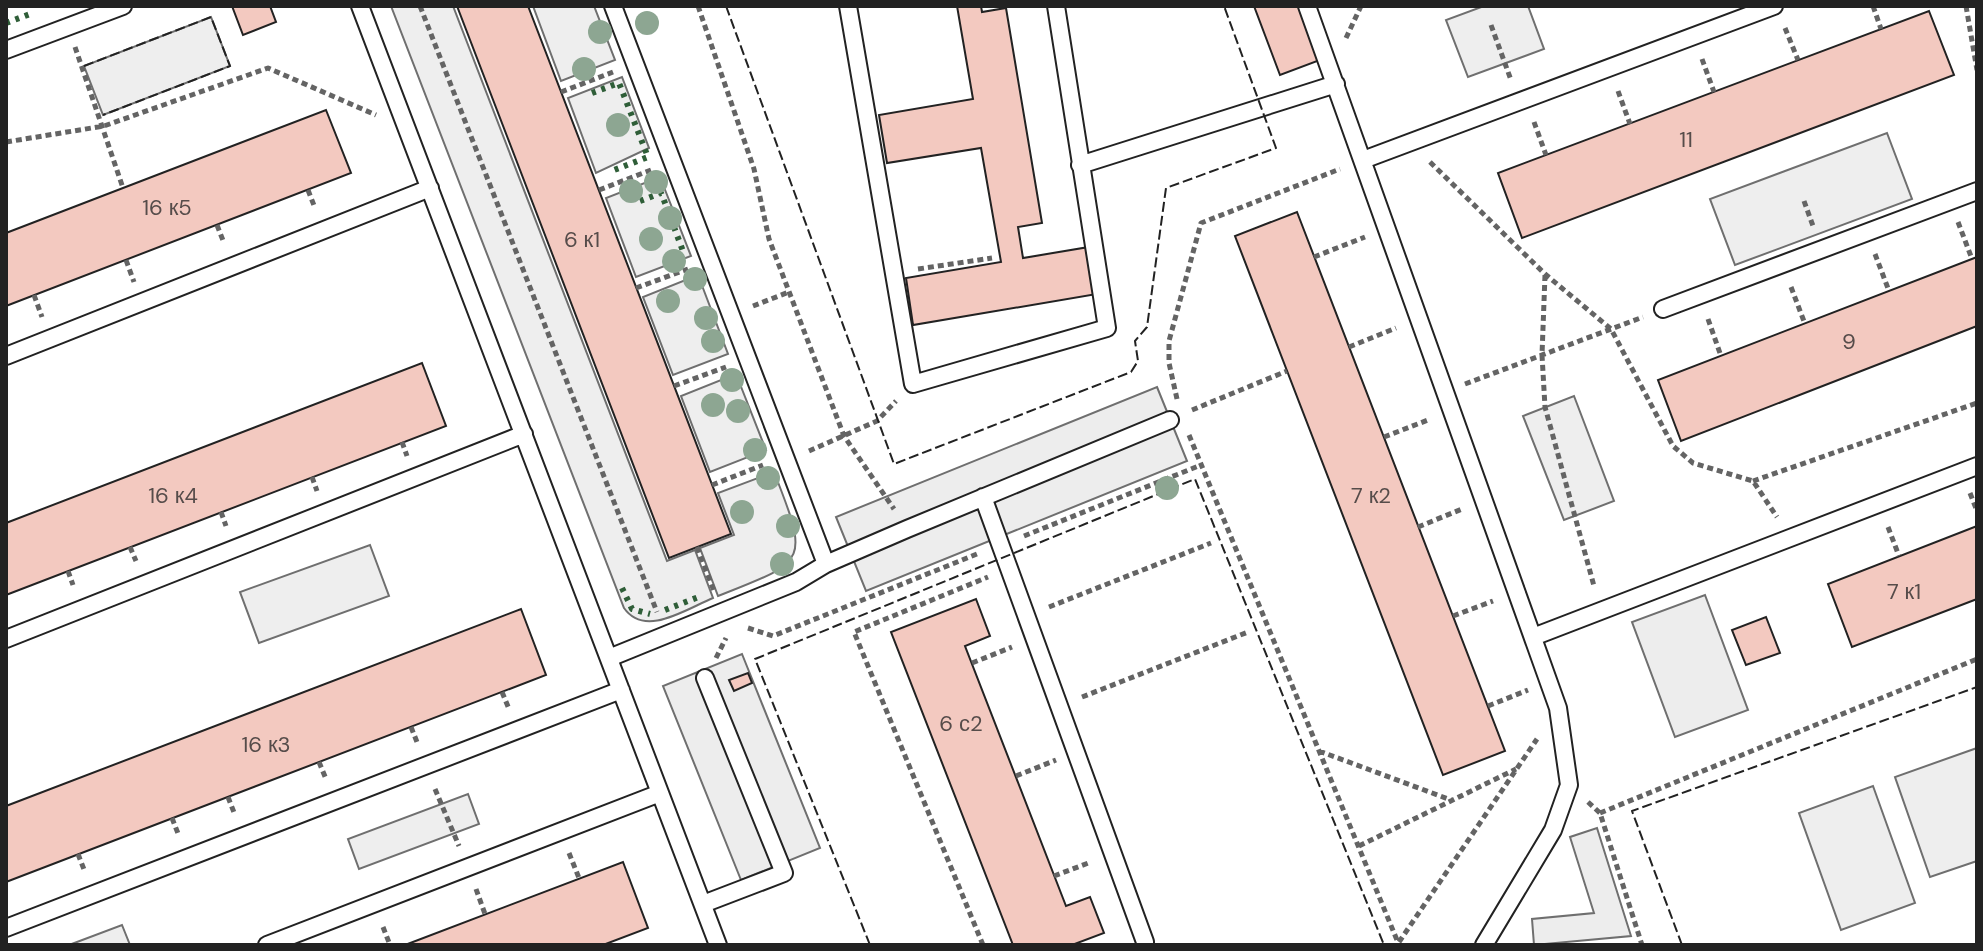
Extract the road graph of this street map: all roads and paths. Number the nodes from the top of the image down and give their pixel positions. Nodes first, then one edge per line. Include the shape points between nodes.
1 (123, 6) edge
2 (360, 6) edge
3 (420, 6) edge
4 (613, 6) edge
5 (698, 6) edge
6 (848, 6) edge
7 (1056, 6) edge
8 (1307, 6) edge
9 (1873, 6) edge
10 (1966, 6) edge
11 (1778, 13) edge
12 (1491, 25) dead end
13 (67, 26) junction
14 (1881, 29) dead end
15 (1693, 37) junction
16 (6, 50) edge
17 (1798, 60) dead end
18 (1504, 63) dead end
19 (634, 64) junction
20 (1609, 68) junction
21 (1977, 70) edge
22 (1336, 84) junction
23 (561, 92) dead end
24 (1714, 92) dead end
25 (1525, 99) junction
26 (1630, 124) dead end
27 (104, 126) junction
28 (407, 129) junction
29 (6, 142) edge
30 (1410, 143) junction
31 (1546, 155) dead end
32 (1363, 160) junction
33 (672, 162) junction
34 (1080, 165) junction
35 (123, 188) dead end
36 (430, 188) junction
37 (599, 190) dead end
38 (1977, 191) edge
39 (1804, 201) dead end
40 (1950, 201) junction
41 (1388, 229) junction
42 (1867, 232) junction
43 (1816, 235) dead end
44 (1314, 257) dead end
45 (992, 258) dead end
46 (1972, 259) dead end
47 (709, 261) junction
48 (1783, 264) junction
49 (892, 273) junction
50 (1545, 274) junction
51 (636, 288) dead end
52 (1889, 291) dead end
53 (789, 292) junction
54 (1699, 296) junction
55 (1663, 309) joint
56 (730, 315) junction
57 (1420, 319) junction
58 (1805, 324) dead end
59 (1611, 329) junction
60 (1349, 347) dead end
61 (1542, 355) junction
62 (6, 356) edge
63 (1721, 356) dead end
64 (747, 359) junction
65 (1287, 371) dead end
66 (674, 386) dead end
67 (1446, 391) junction
68 (1178, 402) dead end
69 (1977, 403) edge
70 (1452, 410) junction
71 (877, 421) dead end
72 (1179, 421) junction
73 (524, 434) junction
74 (844, 436) junction
75 (1384, 437) dead end
76 (786, 459) junction
77 (1201, 465) junction
78 (1977, 466) edge
79 (1753, 481) junction
80 (712, 485) dead end
81 (983, 497) junction
82 (1484, 501) junction
83 (1418, 527) dead end
84 (907, 529) junction
85 (1790, 538) junction
86 (1211, 543) dead end
87 (1001, 545) junction
88 (697, 547) dead end
89 (703, 564) dead end
90 (826, 564) junction
91 (1009, 568) junction
92 (1517, 592) junction
93 (1601, 610) junction
94 (1453, 616) dead end
95 (1026, 617) junction
96 (728, 618) junction
97 (1248, 632) dead end
98 (665, 635) junction
99 (1533, 637) junction
100 (1035, 638) junction
101 (6, 639) edge
102 (609, 658) junction
103 (1977, 659) edge
104 (972, 663) dead end
105 (705, 678) joint
106 (1549, 682) junction
107 (621, 690) junction
108 (1059, 706) junction
109 (1488, 706) dead end
110 (1558, 708) junction
111 (1319, 751) junction
112 (1076, 753) junction
113 (426, 766) junction
114 (1517, 768) junction
115 (1016, 776) dead end
116 (1569, 785) junction
117 (660, 793) junction
118 (1452, 800) junction
119 (1600, 813) junction
120 (1359, 846) junction
121 (1113, 853) junction
122 (468, 867) junction
123 (1054, 876) dead end
124 (703, 904) junction
125 (6, 928) edge
126 (1145, 942) dead end
127 (1399, 944) edge
128 (267, 945) edge
129 (718, 945) edge
130 (983, 945) edge
131 (1407, 945) edge
132 (1484, 945) edge
133 (1642, 945) edge

1 - 13 lane
2 - 28 lane
3 - 98 path
4 - 19 lane
5 - 53 path
6 - 49 lane
7 - 34 lane
8 - 22 lane
9 - 14 path
10 - 21 path
11 - 15 lane
11 - 17 path
12 - 18 path
13 - 16 lane
13 - 27 path
15 - 20 lane
15 - 24 path
19 - 23 path
19 - 33 lane
20 - 25 lane
20 - 26 path
22 - 32 lane
22 - 34 lane
25 - 30 lane
25 - 31 path
27 - 28 path via 268,68
27 - 29 path
27 - 35 path
28 - 36 lane
30 - 32 lane
30 - 50 path
32 - 41 lane
32 - 68 path via 1201,223 1169,341
33 - 37 path
33 - 47 lane
34 - 49 lane via 1107,328 913,384
36 - 62 lane
36 - 73 lane
38 - 40 lane
39 - 43 path
40 - 42 lane
40 - 46 path
41 - 44 path
41 - 57 lane
42 - 48 lane
42 - 52 path
45 - 49 path
47 - 51 path
47 - 56 lane
48 - 54 lane
48 - 58 path
50 - 59 path
50 - 61 path
53 - 56 path
53 - 74 path
54 - 55 lane
54 - 63 path
55 - 59 path
56 - 64 lane
57 - 60 path
57 - 67 lane
59 - 61 path
59 - 79 path via 1673,446 1693,463
61 - 67 path
61 - 93 path via 1545,407
64 - 66 path
64 - 76 lane
65 - 72 path
67 - 70 lane
69 - 79 path
70 - 75 path
70 - 82 lane
71 - 74 path
72 - 77 path
72 - 81 lane
73 - 101 lane
73 - 102 lane
74 - 76 path
74 - 84 path
76 - 80 path
76 - 90 lane
77 - 87 path
77 - 111 path
78 - 85 lane
79 - 85 path
81 - 84 lane
81 - 87 lane
82 - 83 path
82 - 92 lane
84 - 90 lane
85 - 93 lane
86 - 95 path
87 - 91 lane
87 - 96 path via 773,636
88 - 89 path
90 - 96 lane
91 - 95 lane
91 - 130 path via 854,632
92 - 94 path
92 - 99 lane
93 - 99 lane
95 - 100 lane
96 - 98 lane
96 - 105 path
97 - 108 path
98 - 102 lane
99 - 106 lane
100 - 104 path
100 - 108 lane
102 - 107 lane
103 - 119 path
105 - 124 lane via 784,873
106 - 109 path
106 - 110 lane
107 - 113 lane
107 - 117 lane
108 - 112 lane
110 - 114 path
110 - 116 lane
111 - 118 path
111 - 120 path
112 - 115 path
112 - 121 lane
113 - 122 path
113 - 125 lane
114 - 118 path
114 - 127 path
116 - 119 path
116 - 132 lane via 1553,830
117 - 122 lane
117 - 124 lane
118 - 120 path
119 - 133 path
120 - 127 path
121 - 123 path
121 - 126 lane
122 - 128 lane
124 - 129 lane
127 - 131 path

